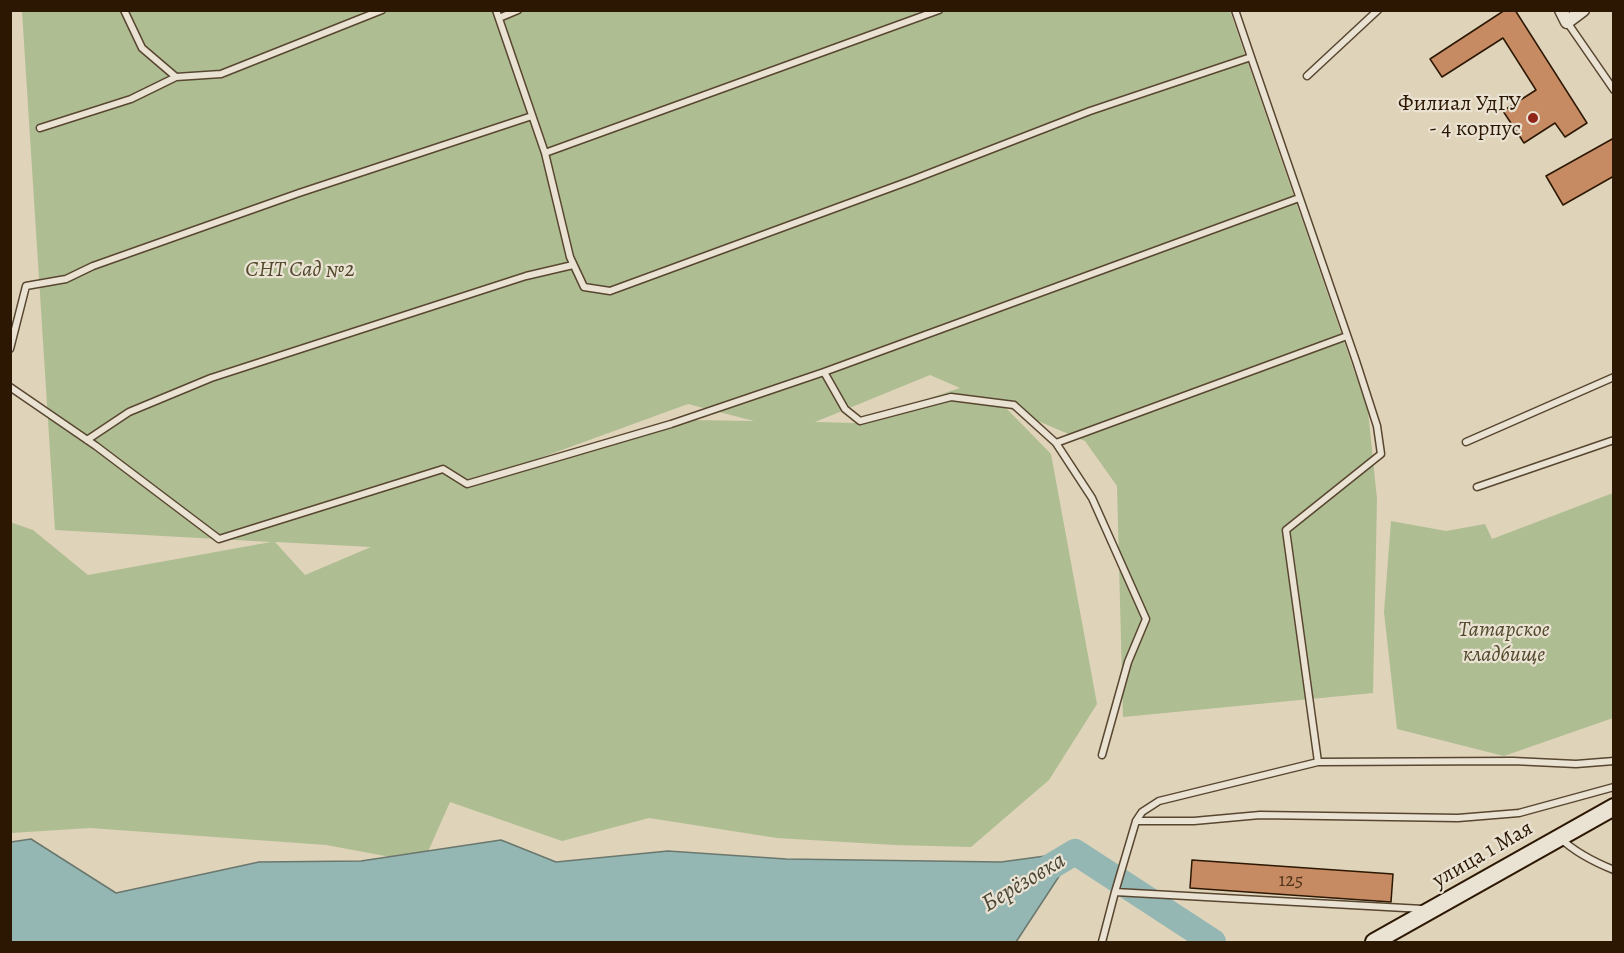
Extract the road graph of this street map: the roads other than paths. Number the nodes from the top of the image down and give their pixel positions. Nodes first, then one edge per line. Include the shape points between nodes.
1 (124, 10) edge
2 (382, 10) edge
3 (518, 10) edge
4 (939, 10) edge
5 (1235, 10) edge
6 (1378, 10) edge
7 (1583, 10) edge
8 (498, 14) edge
9 (1564, 16) edge
10 (1251, 57) junction
11 (1307, 76) dead end
12 (176, 77) junction
13 (1614, 90) edge
14 (532, 116) junction
15 (40, 128) dead end
16 (545, 153) junction
17 (1299, 198) junction
18 (573, 265) junction
19 (1347, 336) junction
20 (10, 349) edge
21 (824, 372) junction
22 (1614, 377) edge
23 (10, 387) edge
24 (87, 440) junction
25 (1614, 440) edge
26 (1466, 442) dead end
27 (1056, 443) junction
28 (1477, 487) dead end
29 (1102, 755) dead end
30 (1614, 761) edge
31 (1318, 762) junction
32 (1614, 787) edge
33 (1614, 807) edge
34 (1136, 821) junction
35 (1559, 837) junction
36 (1614, 870) edge
37 (1115, 891) junction
38 (1433, 909) junction
39 (1102, 942) edge
40 (1374, 942) edge

1 - 12 lane via 142,48
2 - 12 lane via 221,74
3 - 8 lane
4 - 16 lane
5 - 10 lane
6 - 11 lane
7 - 9 street
8 - 14 lane
9 - 13 lane
10 - 17 lane
10 - 18 lane via 1090,111 610,291 584,287
12 - 15 lane via 131,99
14 - 16 lane
14 - 20 lane via 299,193 66,279 26,286
16 - 18 lane
17 - 19 lane
17 - 21 lane
18 - 24 lane via 526,276 211,378 129,412
19 - 27 lane
19 - 31 lane via 1377,426 1381,454 1286,530
21 - 24 lane via 671,424 466,484 443,469 219,539
21 - 27 lane via 844,409 860,421 951,397 1014,405
22 - 26 lane
23 - 24 lane
25 - 28 lane
27 - 29 lane via 1092,498 1146,619 1128,662
30 - 31 lane
31 - 34 lane via 1159,801
32 - 34 lane via 1519,813 1458,818 1260,815
33 - 35 main road, улица 1 Мая
34 - 37 lane
35 - 36 lane via 1569,847
35 - 38 main road, улица 1 Мая
37 - 38 lane
37 - 39 lane
38 - 40 main road, улица 1 Мая

